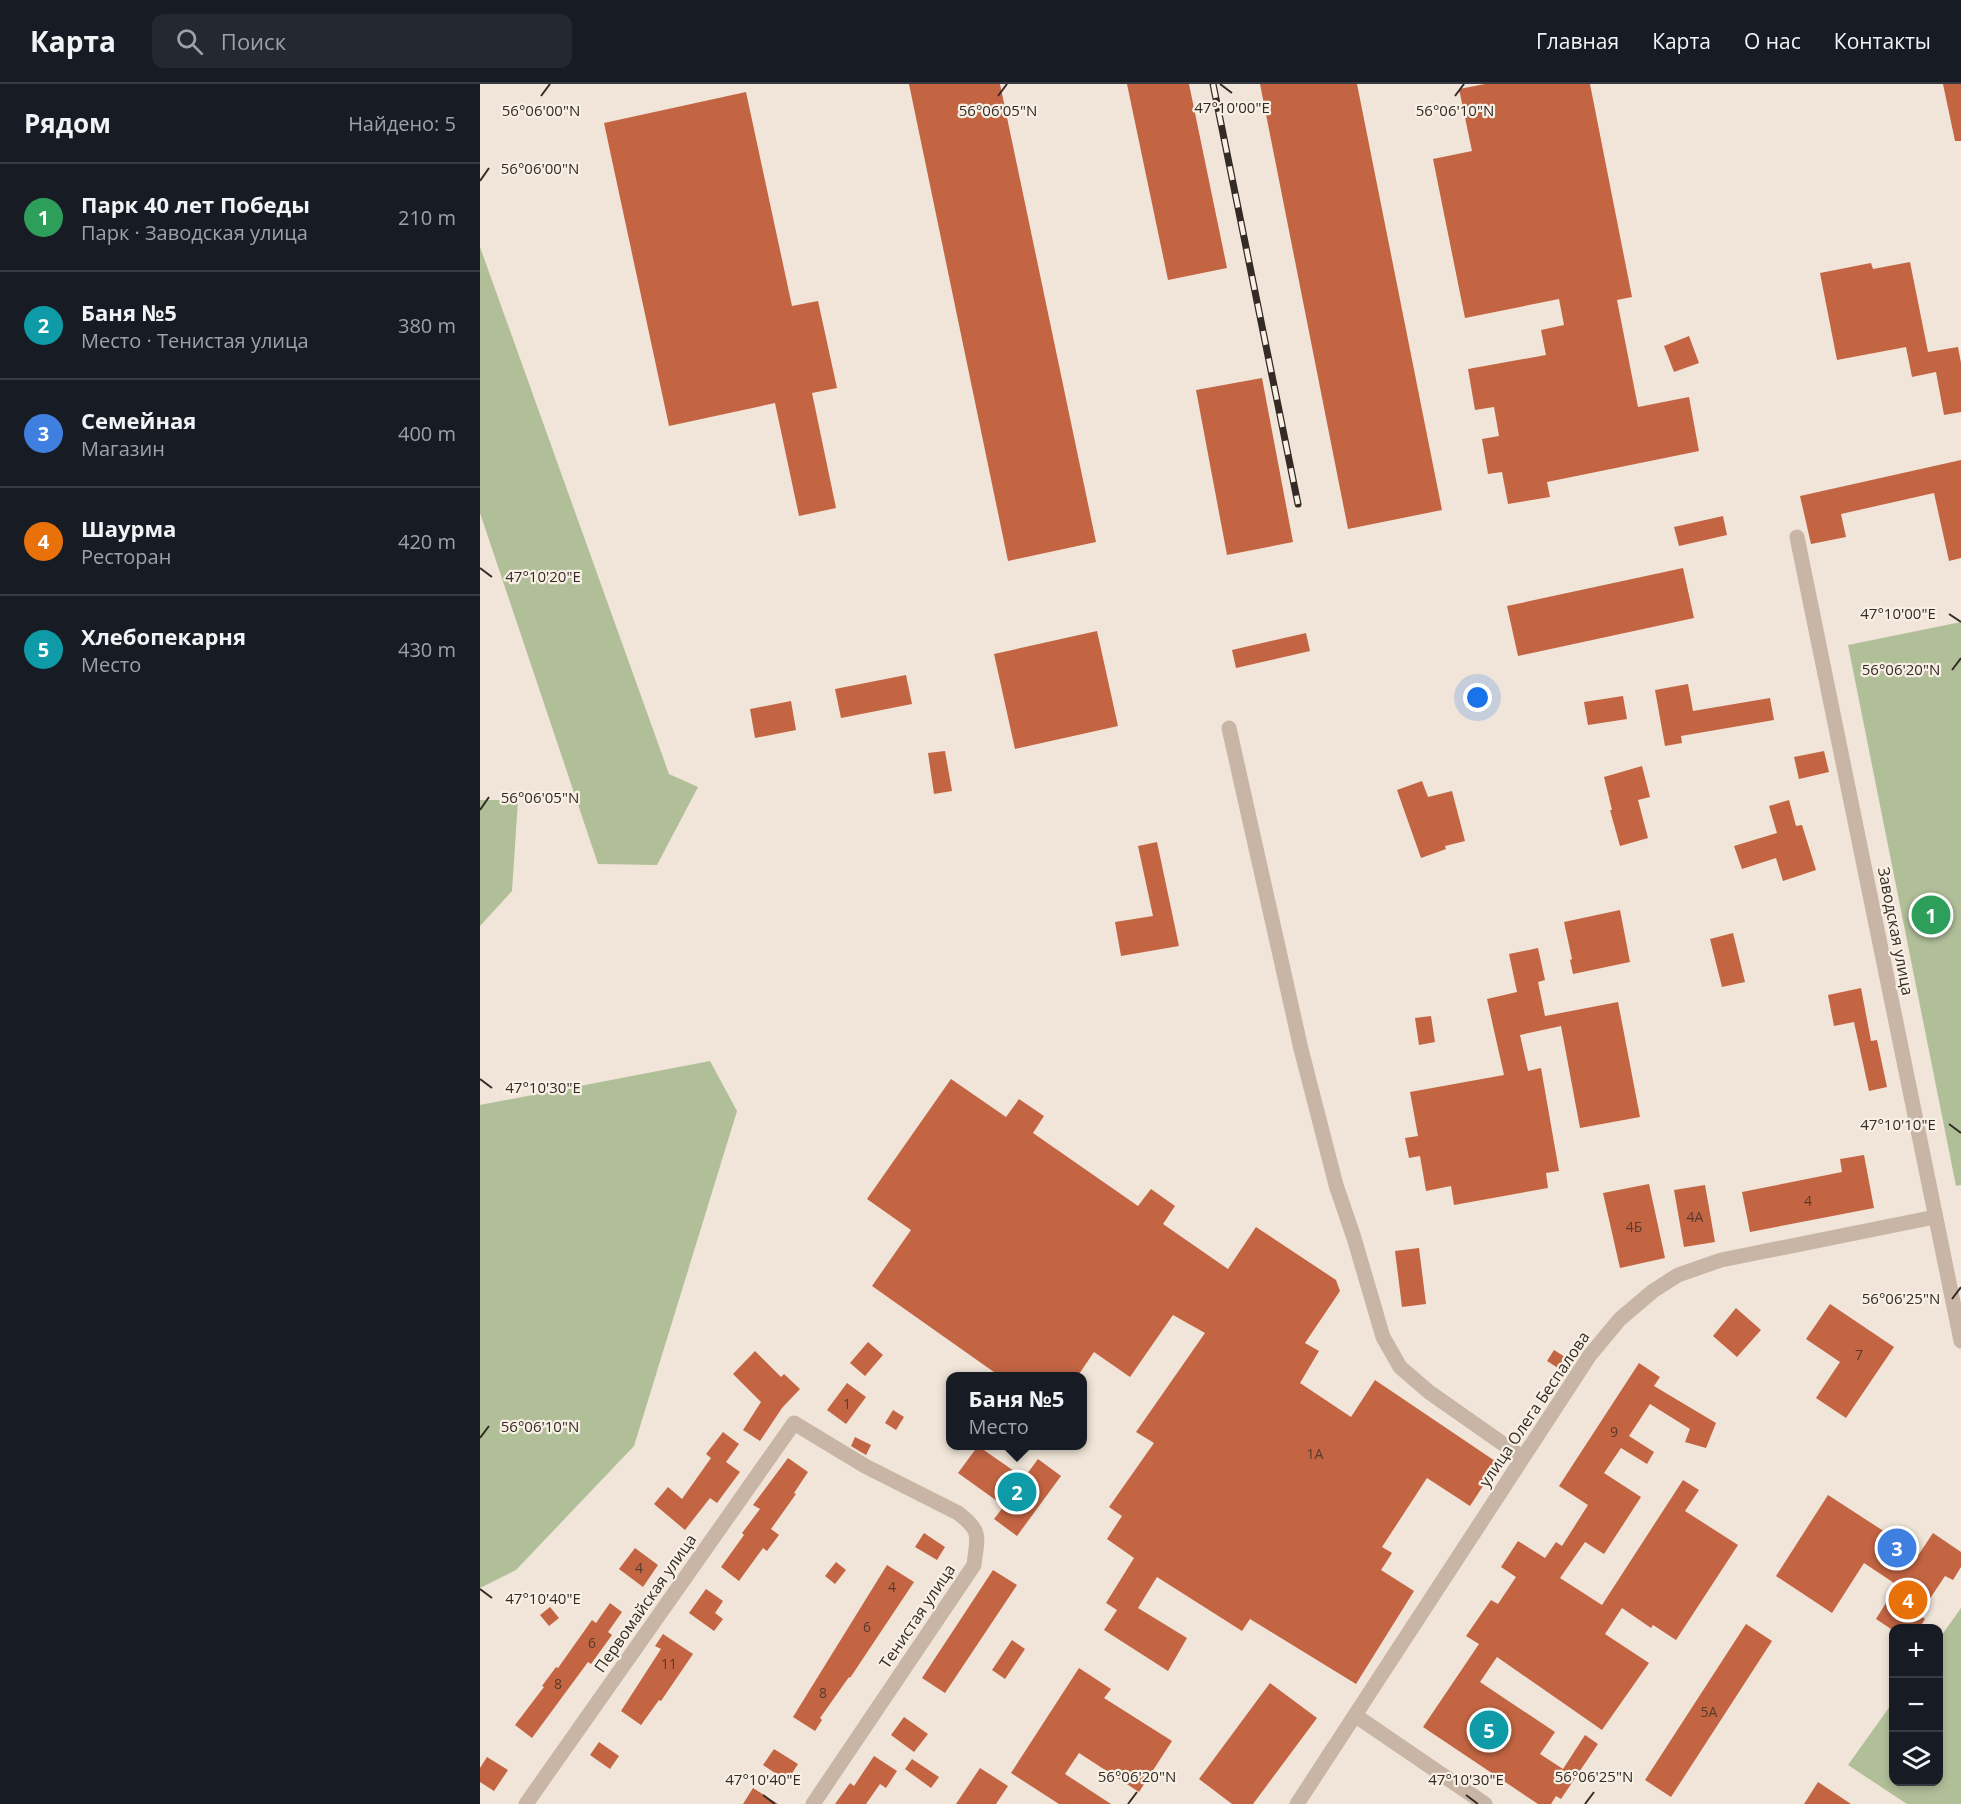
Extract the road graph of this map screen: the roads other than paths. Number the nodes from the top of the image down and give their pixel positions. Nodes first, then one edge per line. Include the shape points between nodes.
1 (1797, 537) dead end
2 (1229, 728) dead end
3 (1935, 1217) junction
4 (1960, 1335) edge
5 (794, 1423) joint
6 (1522, 1457) junction
7 (1356, 1716) junction
8 (526, 1804) edge
9 (813, 1804) edge
10 (1298, 1804) edge
11 (1485, 1804) edge

1 - 3 street, Заводская улица
2 - 6 street via 1301,1049 1336,1185 1383,1337 1400,1367
3 - 4 street, Заводская улица
3 - 6 street, улица Олега Беспалова via 1720,1260 1678,1275 1620,1319 1590,1355
5 - 8 street, Первомайская улица
5 - 9 street, Тенистая улица via 865,1466 958,1513 977,1532 974,1565
6 - 7 street, улица Олега Беспалова
7 - 10 street, улица Олега Беспалова
7 - 11 street

